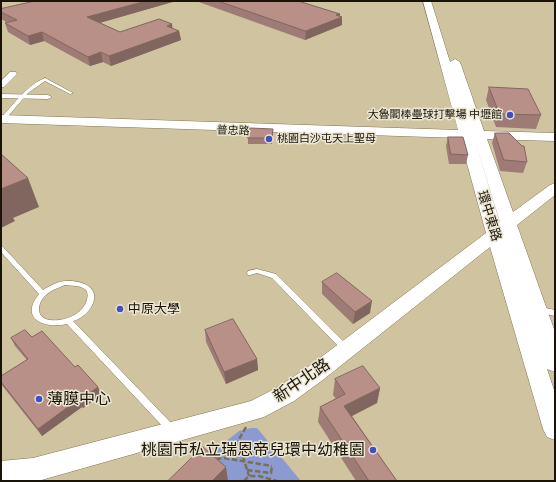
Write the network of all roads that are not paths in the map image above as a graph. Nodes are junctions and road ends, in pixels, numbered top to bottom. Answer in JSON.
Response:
{"nodes":[{"id":1,"x":427,"y":1,"type":"edge"},
{"id":2,"x":435,"y":1,"type":"edge"},
{"id":3,"x":13,"y":74,"type":"dead end"},
{"id":4,"x":1,"y":85,"type":"edge"},
{"id":5,"x":71,"y":93,"type":"dead end"},
{"id":6,"x":1,"y":96,"type":"edge"},
{"id":7,"x":23,"y":97,"type":"junction"},
{"id":8,"x":48,"y":97,"type":"dead end"},
{"id":9,"x":1,"y":121,"type":"edge"},
{"id":10,"x":472,"y":134,"type":"junction"},
{"id":11,"x":555,"y":137,"type":"edge"},
{"id":12,"x":555,"y":188,"type":"edge"},
{"id":13,"x":502,"y":230,"type":"junction"},
{"id":14,"x":1,"y":248,"type":"edge"},
{"id":15,"x":250,"y":273,"type":"dead end"},
{"id":16,"x":43,"y":294,"type":"junction"},
{"id":17,"x":537,"y":310,"type":"junction"},
{"id":18,"x":555,"y":313,"type":"edge"},
{"id":19,"x":68,"y":321,"type":"junction"},
{"id":20,"x":346,"y":349,"type":"junction"},
{"id":21,"x":555,"y":363,"type":"edge"},
{"id":22,"x":555,"y":429,"type":"edge"},
{"id":23,"x":174,"y":432,"type":"junction"},
{"id":24,"x":1,"y":474,"type":"edge"}],
"edges":[{"from":1,"to":10,"type":"street","name":"環中東路"},
{"from":2,"to":10,"type":"street","name":"環中東路"},
{"from":3,"to":4,"type":"street"},
{"from":5,"to":7,"type":"lane"},
{"from":6,"to":7,"type":"street"},
{"from":7,"to":8,"type":"street"},
{"from":7,"to":9,"type":"lane"},
{"from":9,"to":10,"type":"street","name":"普忠路"},
{"from":10,"to":11,"type":"street","name":"普忠路"},
{"from":10,"to":13,"type":"street","name":"環中東路"},
{"from":12,"to":13,"type":"street","name":"新中北路"},
{"from":13,"to":17,"type":"street","name":"環中東路"},
{"from":13,"to":20,"type":"street","name":"新中北路"},
{"from":13,"to":22,"type":"street","name":"環中東路"},
{"from":14,"to":16,"type":"lane"},
{"from":15,"to":20,"type":"lane"},
{"from":16,"to":19,"type":"lane"},
{"from":16,"to":19,"type":"lane"},
{"from":17,"to":18,"type":"lane"},
{"from":17,"to":21,"type":"street","name":"環中東路"},
{"from":19,"to":23,"type":"lane"},
{"from":20,"to":23,"type":"street","name":"新中北路"},
{"from":23,"to":24,"type":"street","name":"新中北路"}]}
